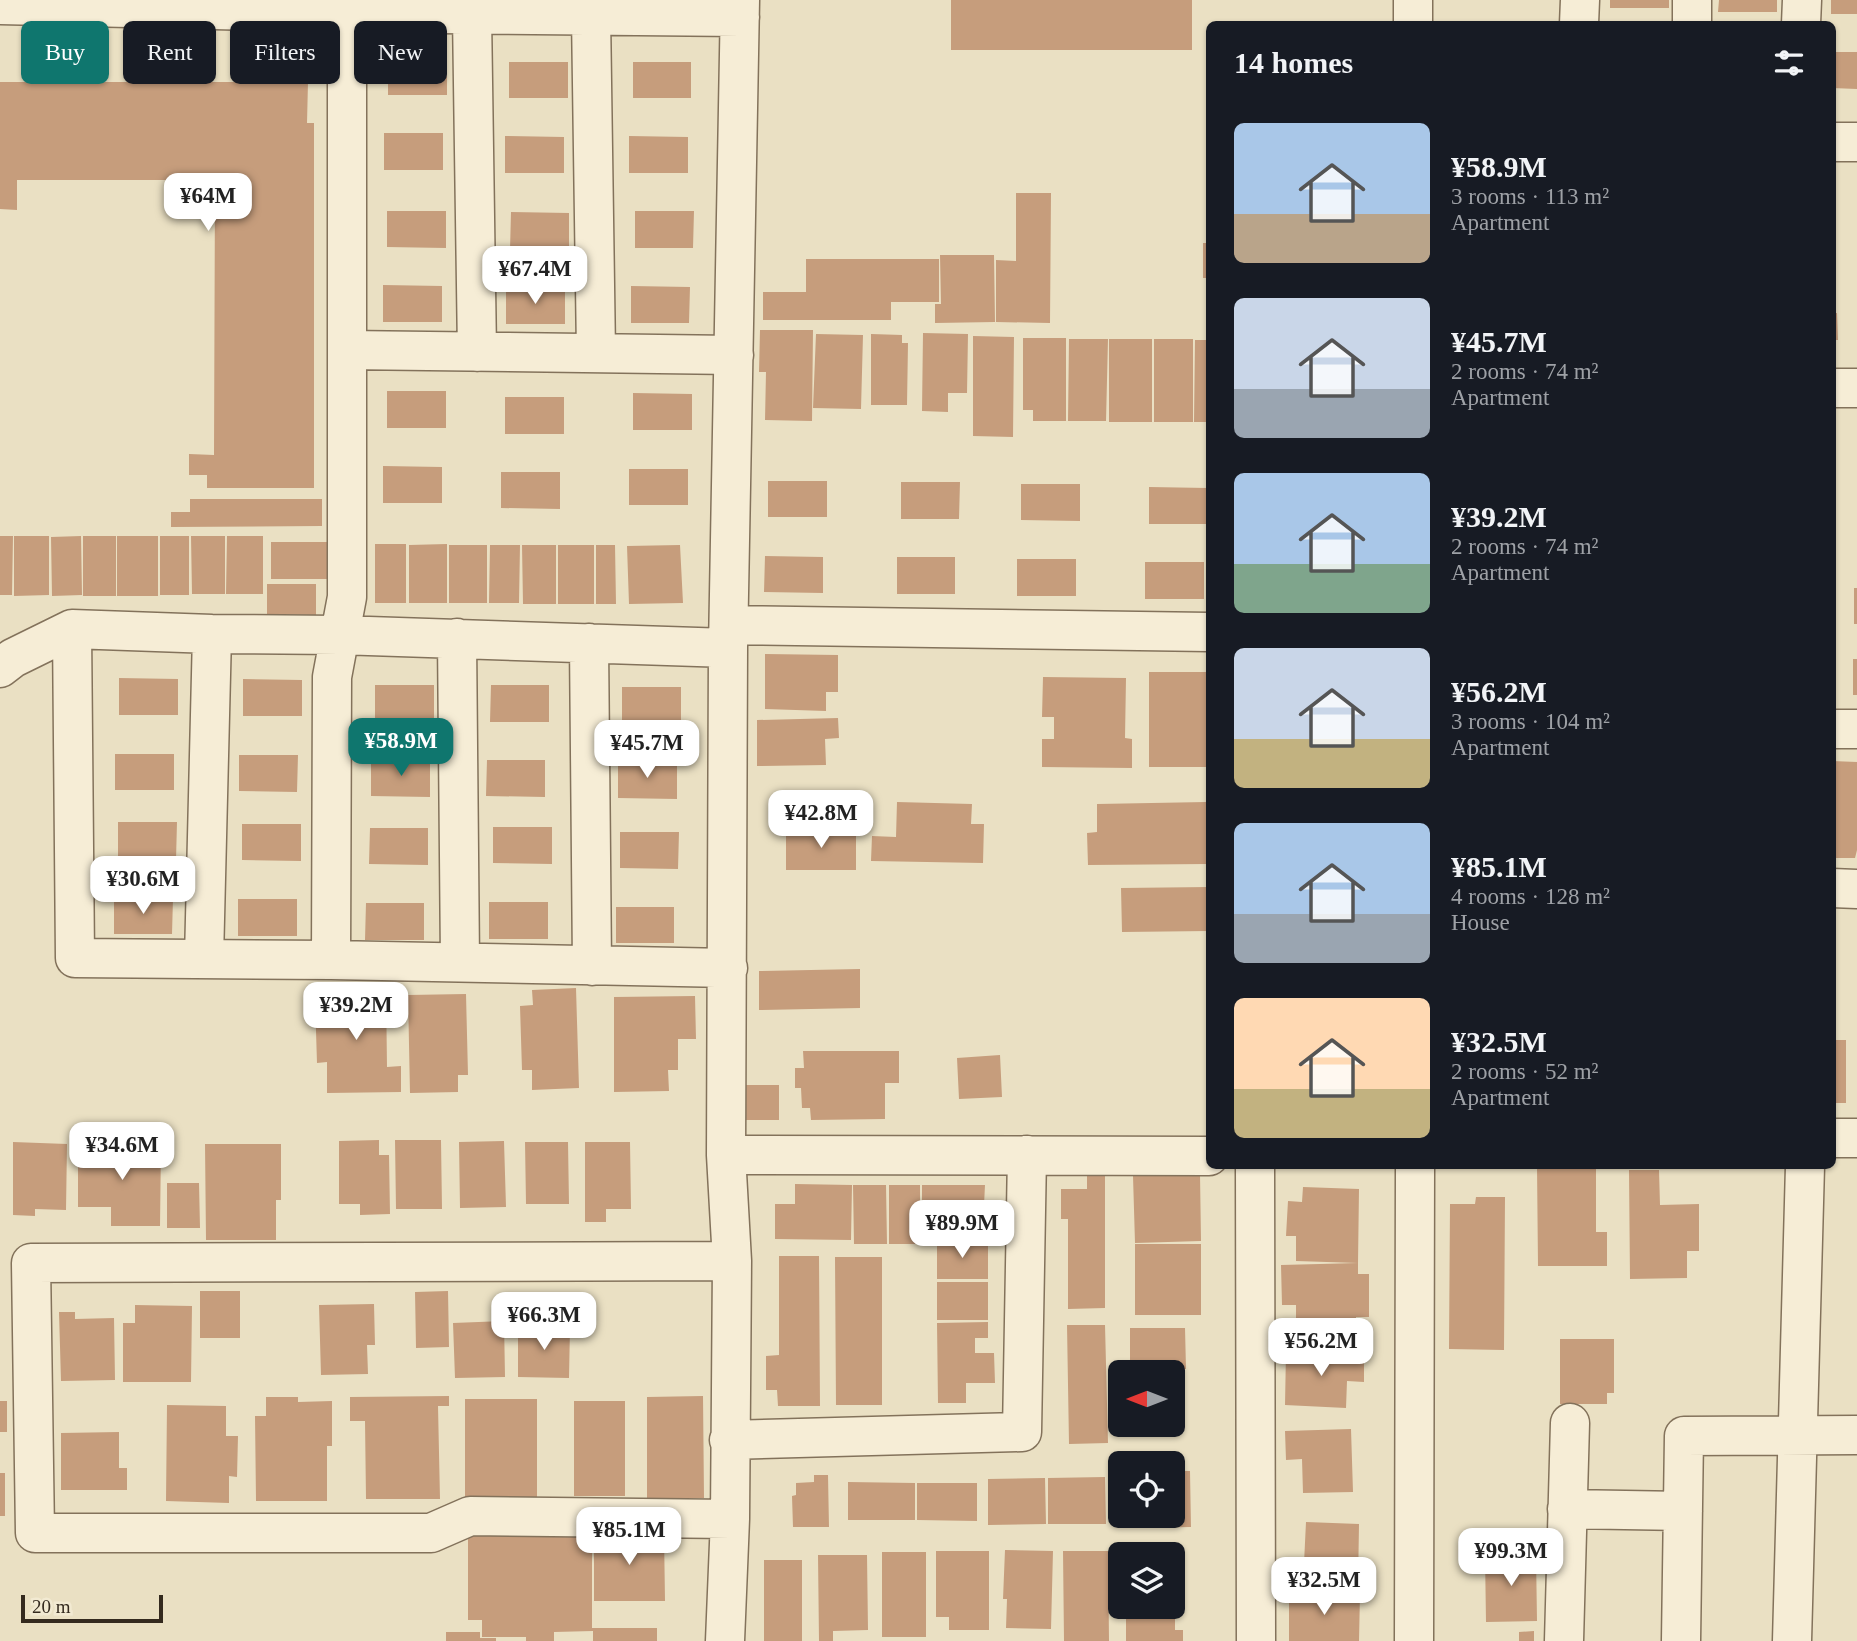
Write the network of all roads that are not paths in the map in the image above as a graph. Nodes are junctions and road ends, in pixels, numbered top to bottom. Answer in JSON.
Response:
{"nodes":[{"id":1,"x":1413,"y":0,"type":"edge"},
{"id":2,"x":1580,"y":0,"type":"edge"},
{"id":3,"x":1692,"y":0,"type":"edge"},
{"id":4,"x":1802,"y":0,"type":"edge"},
{"id":5,"x":0,"y":5,"type":"edge"},
{"id":6,"x":740,"y":9,"type":"edge"},
{"id":7,"x":346,"y":13,"type":"junction"},
{"id":8,"x":472,"y":15,"type":"junction"},
{"id":9,"x":591,"y":15,"type":"junction"},
{"id":10,"x":1413,"y":21,"type":"edge"},
{"id":11,"x":1579,"y":21,"type":"edge"},
{"id":12,"x":1692,"y":21,"type":"edge"},
{"id":13,"x":1801,"y":21,"type":"edge"},
{"id":14,"x":1836,"y":142,"type":"edge"},
{"id":15,"x":1857,"y":142,"type":"edge"},
{"id":16,"x":346,"y":350,"type":"junction"},
{"id":17,"x":477,"y":352,"type":"junction"},
{"id":18,"x":596,"y":353,"type":"junction"},
{"id":19,"x":734,"y":355,"type":"junction"},
{"id":20,"x":1836,"y":388,"type":"edge"},
{"id":21,"x":1857,"y":388,"type":"edge"},
{"id":22,"x":72,"y":629,"type":"junction"},
{"id":23,"x":1206,"y":632,"type":"edge"},
{"id":24,"x":212,"y":634,"type":"junction"},
{"id":25,"x":340,"y":635,"type":"junction"},
{"id":26,"x":728,"y":636,"type":"junction"},
{"id":27,"x":457,"y":638,"type":"junction"},
{"id":28,"x":589,"y":643,"type":"junction"},
{"id":29,"x":0,"y":668,"type":"edge"},
{"id":30,"x":1836,"y":729,"type":"edge"},
{"id":31,"x":1857,"y":729,"type":"edge"},
{"id":32,"x":1836,"y":888,"type":"edge"},
{"id":33,"x":1857,"y":889,"type":"edge"},
{"id":34,"x":204,"y":959,"type":"junction"},
{"id":35,"x":331,"y":960,"type":"junction"},
{"id":36,"x":460,"y":962,"type":"junction"},
{"id":37,"x":592,"y":965,"type":"junction"},
{"id":38,"x":728,"y":968,"type":"junction"},
{"id":39,"x":1836,"y":1138,"type":"edge"},
{"id":40,"x":1857,"y":1139,"type":"edge"},
{"id":41,"x":726,"y":1155,"type":"junction"},
{"id":42,"x":1027,"y":1156,"type":"junction"},
{"id":43,"x":1206,"y":1156,"type":"edge"},
{"id":44,"x":1255,"y":1169,"type":"edge"},
{"id":45,"x":1415,"y":1169,"type":"edge"},
{"id":46,"x":1805,"y":1169,"type":"edge"},
{"id":47,"x":732,"y":1261,"type":"junction"},
{"id":48,"x":1570,"y":1423,"type":"dead end"},
{"id":49,"x":1798,"y":1434,"type":"junction"},
{"id":50,"x":1857,"y":1435,"type":"edge"},
{"id":51,"x":729,"y":1440,"type":"junction"},
{"id":52,"x":1567,"y":1509,"type":"junction"},
{"id":53,"x":1683,"y":1510,"type":"junction"},
{"id":54,"x":730,"y":1519,"type":"junction"},
{"id":55,"x":725,"y":1641,"type":"edge"},
{"id":56,"x":1256,"y":1641,"type":"edge"},
{"id":57,"x":1413,"y":1641,"type":"edge"},
{"id":58,"x":1564,"y":1641,"type":"edge"},
{"id":59,"x":1681,"y":1641,"type":"edge"},
{"id":60,"x":1792,"y":1641,"type":"edge"}],
"edges":[{"from":1,"to":10,"type":"street"},
{"from":2,"to":11,"type":"street"},
{"from":3,"to":12,"type":"street"},
{"from":4,"to":13,"type":"street"},
{"from":5,"to":7,"type":"street"},
{"from":6,"to":9,"type":"street"},
{"from":6,"to":19,"type":"street"},
{"from":7,"to":8,"type":"street"},
{"from":7,"to":16,"type":"street"},
{"from":8,"to":9,"type":"street"},
{"from":8,"to":17,"type":"street"},
{"from":9,"to":18,"type":"street"},
{"from":14,"to":15,"type":"street"},
{"from":16,"to":17,"type":"street"},
{"from":16,"to":25,"type":"street"},
{"from":17,"to":18,"type":"street"},
{"from":18,"to":19,"type":"street"},
{"from":19,"to":26,"type":"street"},
{"from":20,"to":21,"type":"street"},
{"from":22,"to":24,"type":"street"},
{"from":22,"to":29,"type":"street"},
{"from":22,"to":34,"type":"street"},
{"from":23,"to":26,"type":"street"},
{"from":24,"to":25,"type":"street"},
{"from":24,"to":34,"type":"street"},
{"from":25,"to":27,"type":"street"},
{"from":25,"to":35,"type":"street"},
{"from":26,"to":28,"type":"street"},
{"from":26,"to":38,"type":"street"},
{"from":27,"to":28,"type":"street"},
{"from":27,"to":36,"type":"street"},
{"from":28,"to":37,"type":"street"},
{"from":30,"to":31,"type":"street"},
{"from":32,"to":33,"type":"street"},
{"from":34,"to":35,"type":"street"},
{"from":35,"to":36,"type":"street"},
{"from":36,"to":37,"type":"street"},
{"from":37,"to":38,"type":"street"},
{"from":38,"to":41,"type":"street"},
{"from":39,"to":40,"type":"street"},
{"from":41,"to":42,"type":"street"},
{"from":41,"to":47,"type":"street"},
{"from":42,"to":43,"type":"street"},
{"from":42,"to":51,"type":"street"},
{"from":44,"to":56,"type":"street"},
{"from":45,"to":57,"type":"street"},
{"from":46,"to":49,"type":"street"},
{"from":47,"to":51,"type":"street"},
{"from":47,"to":54,"type":"street"},
{"from":48,"to":52,"type":"street"},
{"from":49,"to":50,"type":"street"},
{"from":49,"to":53,"type":"street"},
{"from":49,"to":60,"type":"street"},
{"from":51,"to":54,"type":"street"},
{"from":52,"to":53,"type":"street"},
{"from":52,"to":58,"type":"street"},
{"from":53,"to":59,"type":"street"},
{"from":54,"to":55,"type":"street"}]}
